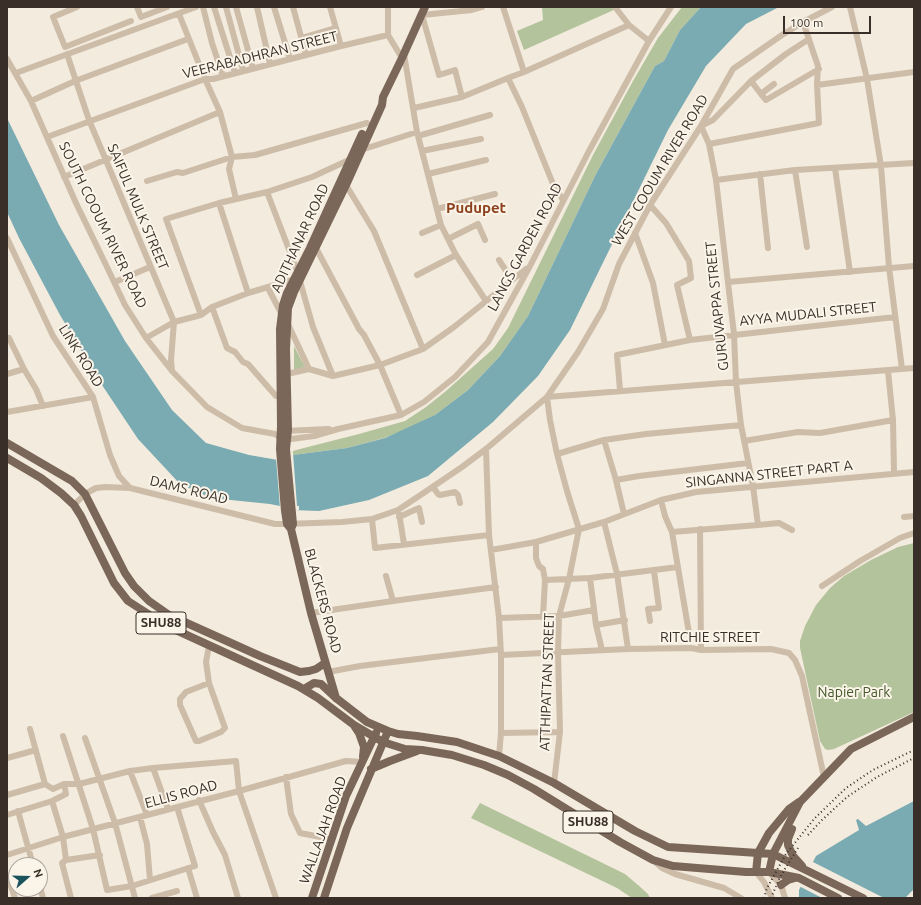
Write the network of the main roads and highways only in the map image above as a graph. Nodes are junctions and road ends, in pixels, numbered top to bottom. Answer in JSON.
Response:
{"nodes":[{"id":1,"x":422,"y":10,"type":"edge"},
{"id":2,"x":383,"y":97,"type":"junction"},
{"id":3,"x":297,"y":278,"type":"junction"},
{"id":4,"x":282,"y":434,"type":"junction"},
{"id":5,"x":7,"y":443,"type":"edge"},
{"id":6,"x":7,"y":458,"type":"edge"},
{"id":7,"x":288,"y":511,"type":"joint"},
{"id":8,"x":127,"y":575,"type":"junction"},
{"id":9,"x":138,"y":590,"type":"junction"},
{"id":10,"x":120,"y":591,"type":"junction"},
{"id":11,"x":325,"y":663,"type":"junction"},
{"id":12,"x":300,"y":672,"type":"junction"},
{"id":13,"x":301,"y":688,"type":"junction"},
{"id":14,"x":336,"y":698,"type":"junction"},
{"id":15,"x":914,"y":717,"type":"edge"},
{"id":16,"x":354,"y":725,"type":"junction"},
{"id":17,"x":378,"y":727,"type":"junction"},
{"id":18,"x":388,"y":731,"type":"junction"},
{"id":19,"x":374,"y":737,"type":"junction"},
{"id":20,"x":383,"y":742,"type":"junction"},
{"id":21,"x":422,"y":750,"type":"junction"},
{"id":22,"x":363,"y":762,"type":"junction"},
{"id":23,"x":371,"y":769,"type":"junction"},
{"id":24,"x":800,"y":802,"type":"junction"},
{"id":25,"x":758,"y":853,"type":"junction"},
{"id":26,"x":773,"y":854,"type":"junction"},
{"id":27,"x":804,"y":868,"type":"junction"},
{"id":28,"x":756,"y":872,"type":"junction"},
{"id":29,"x":769,"y":872,"type":"junction"},
{"id":30,"x":797,"y":878,"type":"junction"},
{"id":31,"x":781,"y":886,"type":"road end"},
{"id":32,"x":312,"y":898,"type":"edge"},
{"id":33,"x":324,"y":898,"type":"edge"},
{"id":34,"x":838,"y":898,"type":"edge"},
{"id":35,"x":863,"y":898,"type":"edge"}],
"edges":[{"from":1,"to":2,"type":"main road","name":"ADITHANAR ROAD"},
{"from":2,"to":3,"type":"main road","name":"ADITHANAR ROAD"},
{"from":2,"to":3,"type":"main road","name":"ADITHANAR ROAD"},
{"from":3,"to":4,"type":"main road","name":"ADITHANAR ROAD"},
{"from":3,"to":4,"type":"main road","name":"ADITHANAR ROAD"},
{"from":4,"to":7,"type":"main road","name":"ADITHANAR ROAD"},
{"from":5,"to":8,"type":"main road","number":"SHU88"},
{"from":6,"to":10,"type":"main road","number":"SHU88"},
{"from":7,"to":11,"type":"main road","name":"BLACKERS ROAD"},
{"from":8,"to":9,"type":"main road","number":"SHU88"},
{"from":8,"to":10,"type":"main road"},
{"from":9,"to":10,"type":"main road"},
{"from":9,"to":12,"type":"main road","number":"SHU88"},
{"from":10,"to":13,"type":"main road","number":"SHU88"},
{"from":11,"to":12,"type":"main road"},
{"from":11,"to":14,"type":"main road","name":"BLACKERS ROAD"},
{"from":12,"to":13,"type":"main road"},
{"from":13,"to":14,"type":"main road"},
{"from":13,"to":16,"type":"main road","number":"SHU88"},
{"from":14,"to":17,"type":"main road","number":"SHU88"},
{"from":15,"to":24,"type":"main road"},
{"from":16,"to":19,"type":"main road","number":"SHU88"},
{"from":16,"to":22,"type":"main road"},
{"from":17,"to":18,"type":"main road","number":"SHU88"},
{"from":17,"to":19,"type":"main road","name":"WALLAJAH ROAD"},
{"from":18,"to":20,"type":"main road","name":"WALLAJAH ROAD"},
{"from":18,"to":25,"type":"main road","number":"SHU88"},
{"from":19,"to":20,"type":"main road","number":"SHU88"},
{"from":19,"to":22,"type":"main road","name":"WALLAJAH ROAD"},
{"from":20,"to":21,"type":"main road","number":"SHU88"},
{"from":20,"to":23,"type":"main road","name":"WALLAJAH ROAD"},
{"from":21,"to":23,"type":"main road"},
{"from":21,"to":28,"type":"main road","number":"SHU88"},
{"from":22,"to":32,"type":"main road","name":"WALLAJAH ROAD"},
{"from":23,"to":33,"type":"main road","name":"WALLAJAH ROAD"},
{"from":24,"to":25,"type":"main road"},
{"from":24,"to":26,"type":"main road"},
{"from":24,"to":27,"type":"main road"},
{"from":25,"to":26,"type":"main road","number":"SHU88"},
{"from":25,"to":28,"type":"main road"},
{"from":26,"to":27,"type":"main road","number":"SHU88"},
{"from":26,"to":29,"type":"main road"},
{"from":27,"to":35,"type":"main road","number":"SHU88"},
{"from":28,"to":29,"type":"main road","number":"SHU88"},
{"from":29,"to":30,"type":"main road","number":"SHU88"},
{"from":30,"to":31,"type":"main road"},
{"from":30,"to":34,"type":"main road","number":"SHU88"}]}
